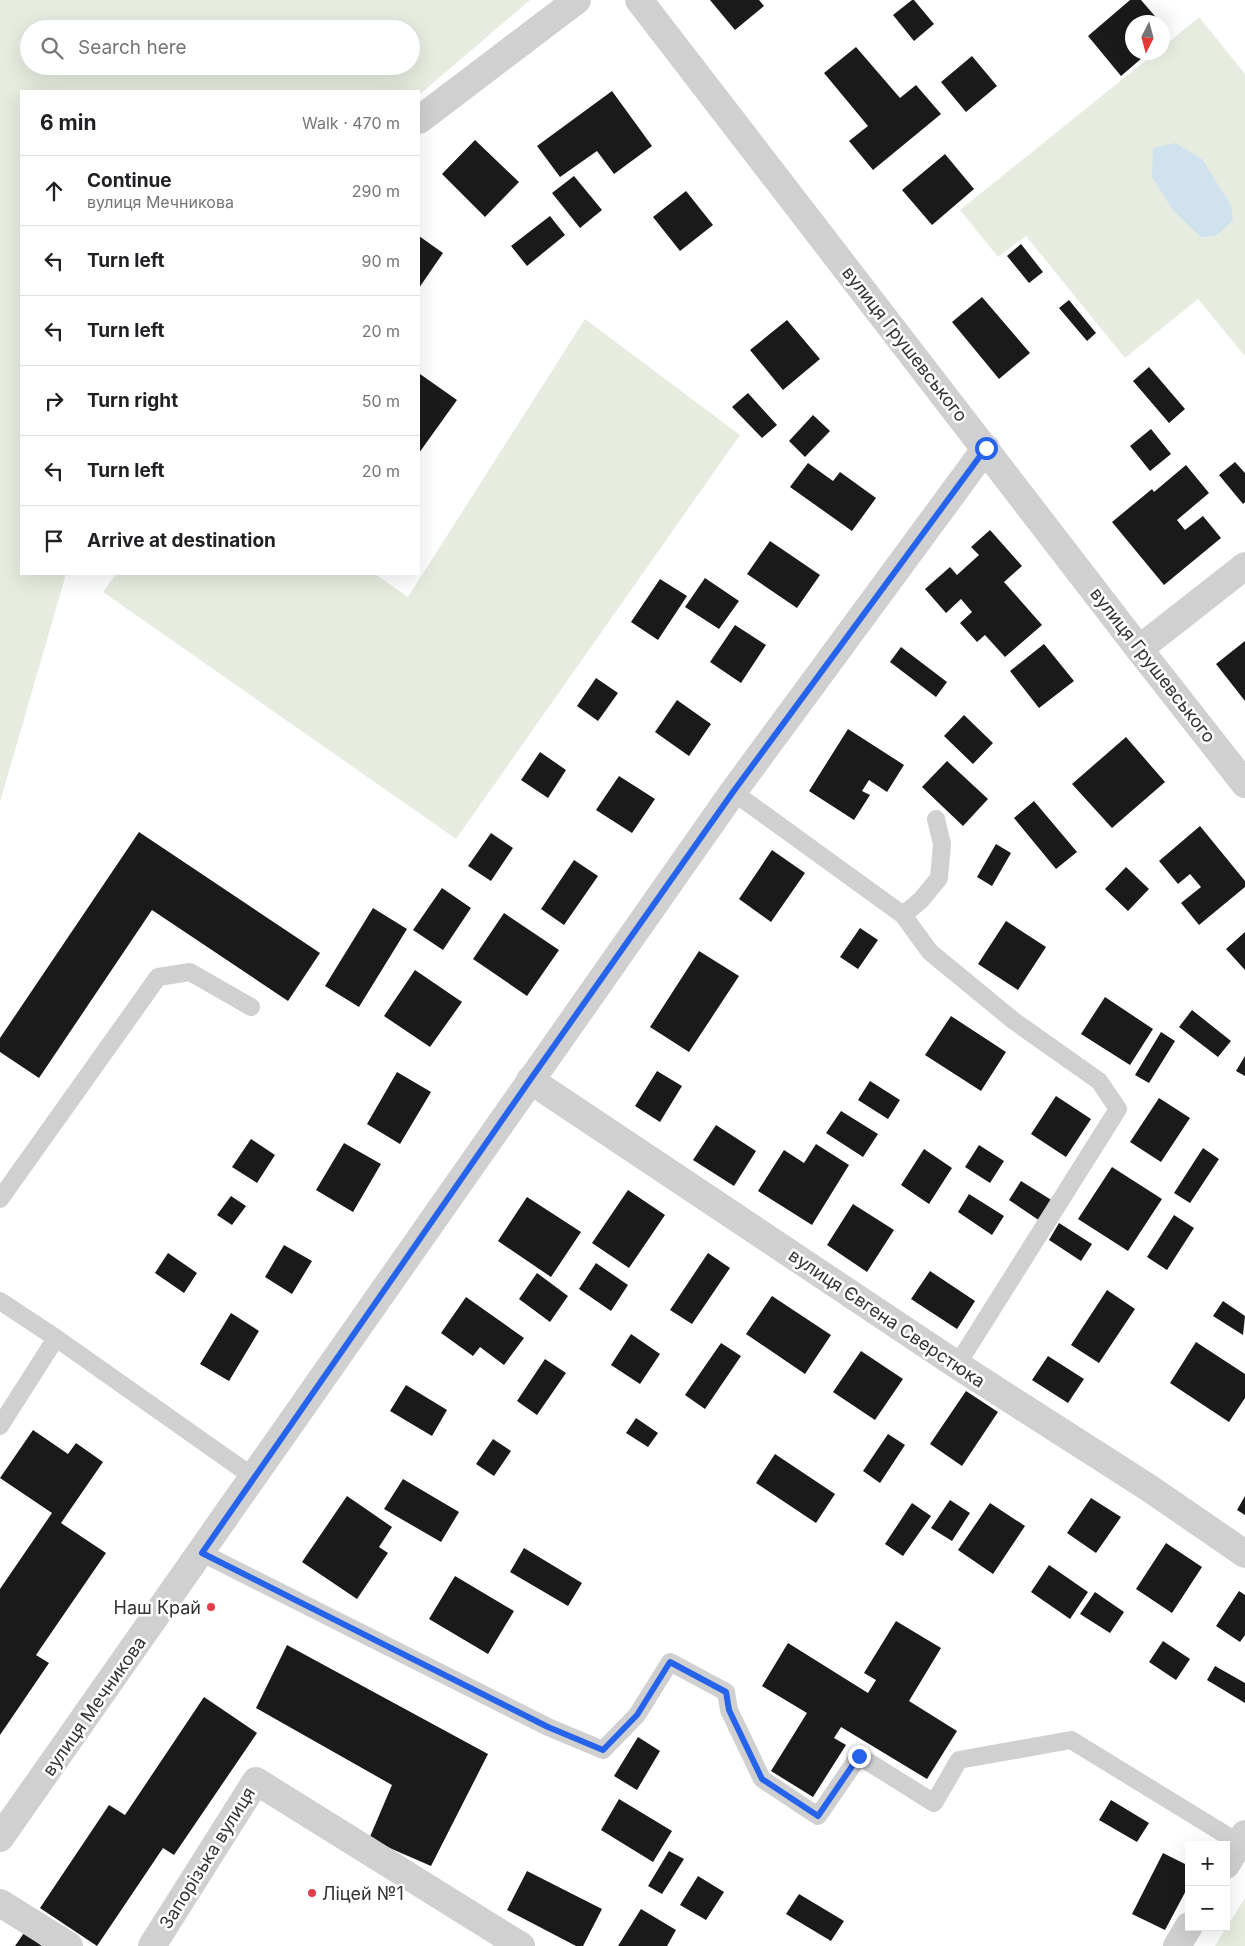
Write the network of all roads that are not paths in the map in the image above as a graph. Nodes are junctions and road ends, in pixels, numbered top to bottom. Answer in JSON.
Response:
{"nodes":[{"id":1,"x":576,"y":0,"type":"edge"},
{"id":2,"x":639,"y":0,"type":"edge"},
{"id":3,"x":420,"y":119,"type":"edge"},
{"id":4,"x":986,"y":448,"type":"junction"},
{"id":5,"x":1245,"y":566,"type":"edge"},
{"id":6,"x":1139,"y":649,"type":"junction"},
{"id":7,"x":1245,"y":784,"type":"edge"},
{"id":8,"x":733,"y":792,"type":"junction"},
{"id":9,"x":936,"y":819,"type":"dead end"},
{"id":10,"x":903,"y":915,"type":"junction"},
{"id":11,"x":251,"y":1007,"type":"dead end"},
{"id":12,"x":530,"y":1080,"type":"junction"},
{"id":13,"x":0,"y":1199,"type":"edge"},
{"id":14,"x":0,"y":1301,"type":"edge"},
{"id":15,"x":56,"y":1338,"type":"junction"},
{"id":16,"x":957,"y":1365,"type":"junction"},
{"id":17,"x":0,"y":1426,"type":"edge"},
{"id":18,"x":253,"y":1477,"type":"junction"},
{"id":19,"x":202,"y":1553,"type":"junction"},
{"id":20,"x":1245,"y":1554,"type":"edge"},
{"id":21,"x":0,"y":1838,"type":"edge"},
{"id":22,"x":1237,"y":1848,"type":"edge"},
{"id":23,"x":0,"y":1903,"type":"edge"},
{"id":24,"x":1186,"y":1931,"type":"edge"},
{"id":25,"x":69,"y":1946,"type":"edge"},
{"id":26,"x":152,"y":1946,"type":"edge"},
{"id":27,"x":521,"y":1946,"type":"edge"},
{"id":28,"x":1177,"y":1946,"type":"edge"}],
"edges":[{"from":1,"to":3,"type":"street"},
{"from":2,"to":4,"type":"street","name":"вулиця Грушевського"},
{"from":4,"to":6,"type":"street","name":"вулиця Грушевського"},
{"from":4,"to":8,"type":"street","name":"вулиця Мечникова"},
{"from":5,"to":6,"type":"street"},
{"from":6,"to":7,"type":"street","name":"вулиця Грушевського"},
{"from":8,"to":10,"type":"lane"},
{"from":8,"to":12,"type":"street","name":"вулиця Мечникова"},
{"from":9,"to":10,"type":"lane"},
{"from":10,"to":16,"type":"lane"},
{"from":11,"to":13,"type":"lane"},
{"from":12,"to":16,"type":"street","name":"вулиця Євгена Сверстюка"},
{"from":12,"to":18,"type":"street","name":"вулиця Мечникова"},
{"from":14,"to":15,"type":"lane"},
{"from":15,"to":17,"type":"lane"},
{"from":15,"to":18,"type":"lane"},
{"from":16,"to":20,"type":"street","name":"вулиця Євгена Сверстюка"},
{"from":18,"to":19,"type":"street","name":"вулиця Мечникова"},
{"from":19,"to":21,"type":"street","name":"вулиця Мечникова"},
{"from":19,"to":22,"type":"lane"},
{"from":23,"to":25,"type":"street"},
{"from":24,"to":28,"type":"street"},
{"from":26,"to":27,"type":"street","name":"Запорізька вулиця"}]}
